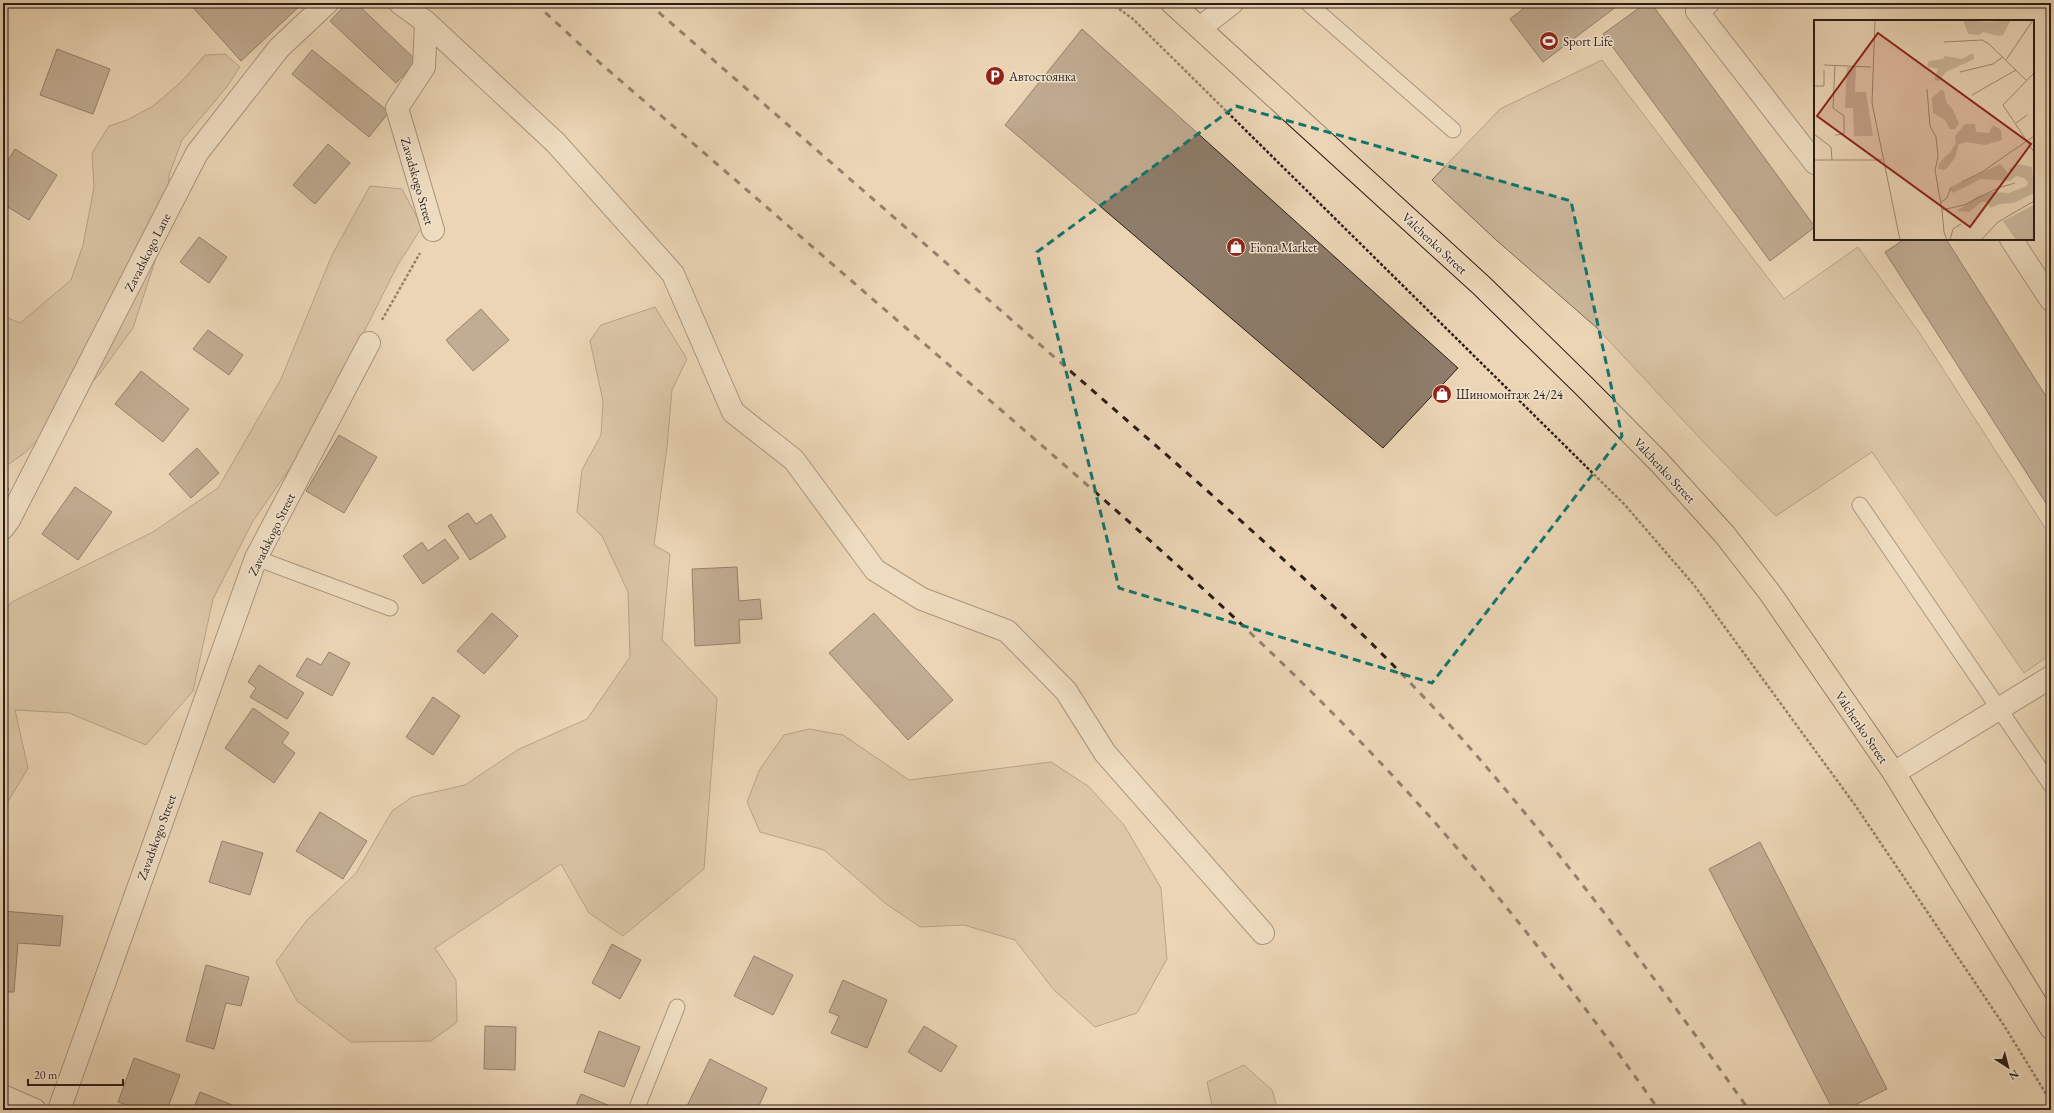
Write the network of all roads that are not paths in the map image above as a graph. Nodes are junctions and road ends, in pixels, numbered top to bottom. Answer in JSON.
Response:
{"nodes":[{"id":1,"x":327,"y":3,"type":"edge"},
{"id":2,"x":400,"y":3,"type":"edge"},
{"id":3,"x":1172,"y":3,"type":"edge"},
{"id":4,"x":1232,"y":3,"type":"edge"},
{"id":5,"x":1308,"y":3,"type":"edge"},
{"id":6,"x":1708,"y":3,"type":"edge"},
{"id":7,"x":426,"y":22,"type":"junction"},
{"id":8,"x":1200,"y":28,"type":"junction"},
{"id":9,"x":1453,"y":130,"type":"dead end"},
{"id":10,"x":1814,"y":162,"type":"edge"},
{"id":11,"x":433,"y":230,"type":"road end"},
{"id":12,"x":2011,"y":240,"type":"edge"},
{"id":13,"x":2051,"y":300,"type":"edge"},
{"id":14,"x":369,"y":343,"type":"road end"},
{"id":15,"x":1860,"y":505,"type":"dead end"},
{"id":16,"x":3,"y":528,"type":"edge"},
{"id":17,"x":256,"y":558,"type":"junction"},
{"id":18,"x":390,"y":608,"type":"dead end"},
{"id":19,"x":2051,"y":677,"type":"edge"},
{"id":20,"x":2000,"y":708,"type":"junction"},
{"id":21,"x":1894,"y":773,"type":"junction"},
{"id":22,"x":2051,"y":785,"type":"edge"},
{"id":23,"x":1263,"y":933,"type":"dead end"},
{"id":24,"x":677,"y":1007,"type":"dead end"},
{"id":25,"x":2051,"y":1028,"type":"edge"},
{"id":26,"x":3,"y":1096,"type":"edge"},
{"id":27,"x":36,"y":1110,"type":"edge"},
{"id":28,"x":58,"y":1110,"type":"edge"},
{"id":29,"x":636,"y":1110,"type":"edge"}],
"edges":[{"from":1,"to":16,"type":"street","name":"Zavadskogo Lane"},
{"from":2,"to":7,"type":"street"},
{"from":3,"to":8,"type":"main road","name":"Valchenko Street"},
{"from":4,"to":8,"type":"street"},
{"from":5,"to":9,"type":"lane"},
{"from":6,"to":10,"type":"street"},
{"from":7,"to":11,"type":"street","name":"Zavadskogo Street"},
{"from":7,"to":23,"type":"street"},
{"from":8,"to":21,"type":"main road","name":"Valchenko Street"},
{"from":12,"to":13,"type":"street"},
{"from":14,"to":17,"type":"street","name":"Zavadskogo Street"},
{"from":15,"to":20,"type":"lane"},
{"from":17,"to":18,"type":"lane"},
{"from":17,"to":28,"type":"street","name":"Zavadskogo Street"},
{"from":19,"to":20,"type":"street"},
{"from":20,"to":21,"type":"street"},
{"from":20,"to":22,"type":"lane"},
{"from":21,"to":25,"type":"main road","name":"Valchenko Street"},
{"from":24,"to":29,"type":"lane"},
{"from":26,"to":27,"type":"street"}]}
